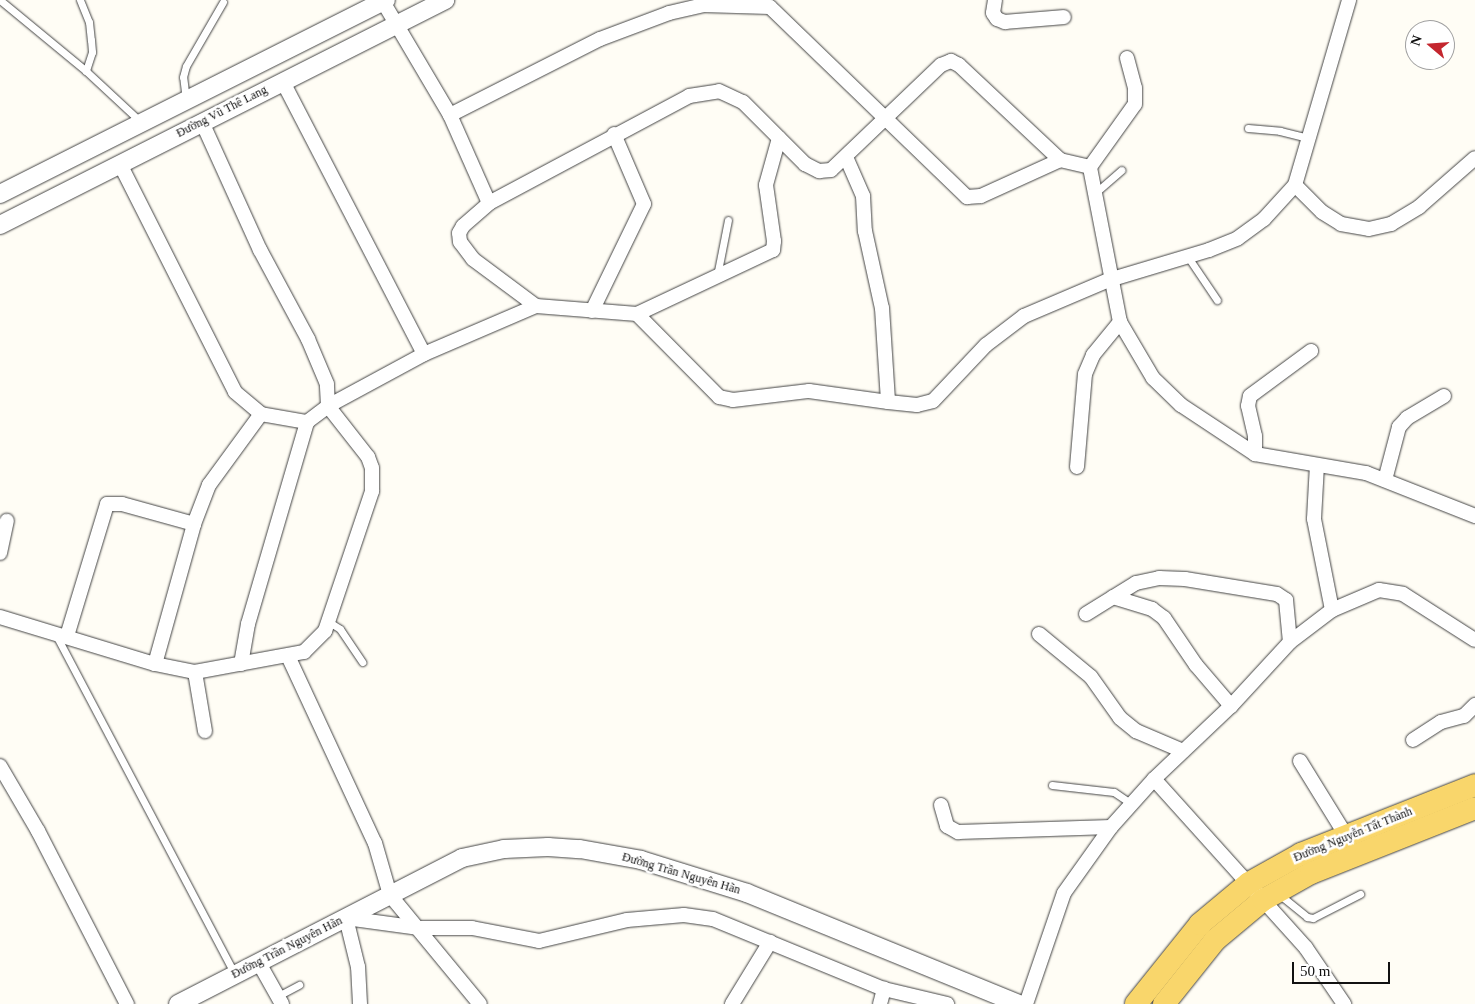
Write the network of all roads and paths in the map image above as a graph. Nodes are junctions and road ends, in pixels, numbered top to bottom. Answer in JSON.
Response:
{"nodes":[{"id":1,"x":0,"y":0,"type":"edge"},
{"id":2,"x":80,"y":0,"type":"edge"},
{"id":3,"x":445,"y":0,"type":"edge"},
{"id":4,"x":995,"y":0,"type":"edge"},
{"id":5,"x":1349,"y":0,"type":"edge"},
{"id":6,"x":384,"y":1,"type":"edge"},
{"id":7,"x":223,"y":2,"type":"dead end"},
{"id":8,"x":770,"y":3,"type":"edge"},
{"id":9,"x":1064,"y":17,"type":"dead end"},
{"id":10,"x":396,"y":25,"type":"junction"},
{"id":11,"x":1127,"y":58,"type":"dead end"},
{"id":12,"x":86,"y":71,"type":"junction"},
{"id":13,"x":283,"y":82,"type":"junction"},
{"id":14,"x":186,"y":100,"type":"junction"},
{"id":15,"x":450,"y":115,"type":"junction"},
{"id":16,"x":884,"y":117,"type":"junction"},
{"id":17,"x":202,"y":122,"type":"junction"},
{"id":18,"x":142,"y":123,"type":"junction"},
{"id":19,"x":1248,"y":128,"type":"dead end"},
{"id":20,"x":614,"y":134,"type":"junction"},
{"id":21,"x":779,"y":138,"type":"junction"},
{"id":22,"x":1308,"y":138,"type":"junction"},
{"id":23,"x":846,"y":157,"type":"junction"},
{"id":24,"x":1475,"y":158,"type":"edge"},
{"id":25,"x":1060,"y":160,"type":"junction"},
{"id":26,"x":120,"y":164,"type":"junction"},
{"id":27,"x":1090,"y":168,"type":"junction"},
{"id":28,"x":1121,"y":170,"type":"dead end"},
{"id":29,"x":1295,"y":185,"type":"junction"},
{"id":30,"x":1095,"y":193,"type":"junction"},
{"id":31,"x":0,"y":194,"type":"edge"},
{"id":32,"x":489,"y":203,"type":"junction"},
{"id":33,"x":728,"y":220,"type":"dead end"},
{"id":34,"x":0,"y":225,"type":"edge"},
{"id":35,"x":1188,"y":257,"type":"junction"},
{"id":36,"x":717,"y":276,"type":"junction"},
{"id":37,"x":1109,"y":280,"type":"junction"},
{"id":38,"x":1217,"y":300,"type":"dead end"},
{"id":39,"x":536,"y":306,"type":"junction"},
{"id":40,"x":592,"y":311,"type":"junction"},
{"id":41,"x":637,"y":314,"type":"junction"},
{"id":42,"x":1120,"y":322,"type":"junction"},
{"id":43,"x":1311,"y":351,"type":"dead end"},
{"id":44,"x":424,"y":354,"type":"junction"},
{"id":45,"x":1444,"y":396,"type":"dead end"},
{"id":46,"x":888,"y":402,"type":"junction"},
{"id":47,"x":328,"y":406,"type":"junction"},
{"id":48,"x":261,"y":414,"type":"junction"},
{"id":49,"x":307,"y":422,"type":"junction"},
{"id":50,"x":1255,"y":454,"type":"junction"},
{"id":51,"x":1317,"y":465,"type":"junction"},
{"id":52,"x":1077,"y":468,"type":"dead end"},
{"id":53,"x":1385,"y":480,"type":"junction"},
{"id":54,"x":1475,"y":516,"type":"edge"},
{"id":55,"x":7,"y":522,"type":"dead end"},
{"id":56,"x":194,"y":524,"type":"junction"},
{"id":57,"x":0,"y":552,"type":"edge"},
{"id":58,"x":1113,"y":597,"type":"junction"},
{"id":59,"x":1332,"y":610,"type":"junction"},
{"id":60,"x":1086,"y":614,"type":"dead end"},
{"id":61,"x":0,"y":617,"type":"edge"},
{"id":62,"x":329,"y":622,"type":"junction"},
{"id":63,"x":61,"y":634,"type":"junction"},
{"id":64,"x":1039,"y":634,"type":"dead end"},
{"id":65,"x":1473,"y":634,"type":"edge"},
{"id":66,"x":1290,"y":642,"type":"junction"},
{"id":67,"x":288,"y":656,"type":"junction"},
{"id":68,"x":362,"y":662,"type":"dead end"},
{"id":69,"x":156,"y":664,"type":"junction"},
{"id":70,"x":241,"y":664,"type":"junction"},
{"id":71,"x":195,"y":672,"type":"junction"},
{"id":72,"x":1475,"y":705,"type":"edge"},
{"id":73,"x":1231,"y":706,"type":"junction"},
{"id":74,"x":206,"y":731,"type":"dead end"},
{"id":75,"x":1413,"y":740,"type":"dead end"},
{"id":76,"x":1184,"y":751,"type":"junction"},
{"id":77,"x":1300,"y":761,"type":"dead end"},
{"id":78,"x":0,"y":766,"type":"edge"},
{"id":79,"x":1154,"y":778,"type":"junction"},
{"id":80,"x":1052,"y":785,"type":"dead end"},
{"id":81,"x":1475,"y":785,"type":"edge"},
{"id":82,"x":1132,"y":804,"type":"junction"},
{"id":83,"x":941,"y":805,"type":"dead end"},
{"id":84,"x":1475,"y":808,"type":"edge"},
{"id":85,"x":1111,"y":827,"type":"junction"},
{"id":86,"x":1347,"y":837,"type":"junction"},
{"id":87,"x":1263,"y":891,"type":"junction"},
{"id":88,"x":1360,"y":894,"type":"dead end"},
{"id":89,"x":390,"y":895,"type":"junction"},
{"id":90,"x":346,"y":918,"type":"junction"},
{"id":91,"x":419,"y":928,"type":"junction"},
{"id":92,"x":770,"y":942,"type":"junction"},
{"id":93,"x":259,"y":963,"type":"junction"},
{"id":94,"x":235,"y":975,"type":"junction"},
{"id":95,"x":300,"y":985,"type":"dead end"},
{"id":96,"x":884,"y":988,"type":"junction"},
{"id":97,"x":280,"y":1000,"type":"edge"},
{"id":98,"x":127,"y":1004,"type":"edge"},
{"id":99,"x":178,"y":1004,"type":"edge"},
{"id":100,"x":360,"y":1004,"type":"edge"},
{"id":101,"x":480,"y":1004,"type":"edge"},
{"id":102,"x":732,"y":1004,"type":"edge"},
{"id":103,"x":880,"y":1004,"type":"edge"},
{"id":104,"x":947,"y":1004,"type":"edge"},
{"id":105,"x":1019,"y":1004,"type":"edge"},
{"id":106,"x":1026,"y":1004,"type":"edge"},
{"id":107,"x":1136,"y":1004,"type":"edge"},
{"id":108,"x":1164,"y":1004,"type":"edge"},
{"id":109,"x":1344,"y":1004,"type":"edge"}],
"edges":[{"from":1,"to":12,"type":"lane"},
{"from":2,"to":12,"type":"lane"},
{"from":3,"to":10,"type":"street","name":"Đường Vũ Thê Lang"},
{"from":4,"to":9,"type":"street"},
{"from":5,"to":22,"type":"street"},
{"from":6,"to":10,"type":"street"},
{"from":6,"to":14,"type":"street"},
{"from":7,"to":14,"type":"lane"},
{"from":8,"to":15,"type":"street"},
{"from":8,"to":16,"type":"street"},
{"from":10,"to":13,"type":"street","name":"Đường Vũ Thê Lang"},
{"from":10,"to":15,"type":"street"},
{"from":11,"to":27,"type":"street"},
{"from":12,"to":18,"type":"lane"},
{"from":13,"to":17,"type":"street","name":"Đường Vũ Thê Lang"},
{"from":13,"to":44,"type":"street"},
{"from":14,"to":18,"type":"street"},
{"from":15,"to":32,"type":"street"},
{"from":16,"to":23,"type":"street"},
{"from":16,"to":25,"type":"street"},
{"from":16,"to":25,"type":"street"},
{"from":17,"to":26,"type":"street","name":"Đường Vũ Thê Lang"},
{"from":17,"to":47,"type":"street"},
{"from":18,"to":31,"type":"street"},
{"from":19,"to":22,"type":"lane"},
{"from":20,"to":21,"type":"street"},
{"from":20,"to":32,"type":"street"},
{"from":20,"to":40,"type":"street"},
{"from":21,"to":23,"type":"street"},
{"from":21,"to":36,"type":"street"},
{"from":22,"to":29,"type":"street"},
{"from":23,"to":46,"type":"street"},
{"from":24,"to":29,"type":"street"},
{"from":25,"to":27,"type":"street"},
{"from":26,"to":34,"type":"street","name":"Đường Vũ Thê Lang"},
{"from":26,"to":48,"type":"street"},
{"from":27,"to":30,"type":"street"},
{"from":28,"to":30,"type":"lane"},
{"from":29,"to":35,"type":"street"},
{"from":30,"to":37,"type":"street"},
{"from":32,"to":39,"type":"street"},
{"from":33,"to":36,"type":"lane"},
{"from":35,"to":37,"type":"street"},
{"from":35,"to":38,"type":"lane"},
{"from":36,"to":41,"type":"street"},
{"from":37,"to":42,"type":"street"},
{"from":37,"to":46,"type":"street"},
{"from":39,"to":40,"type":"street"},
{"from":39,"to":44,"type":"street"},
{"from":40,"to":41,"type":"street"},
{"from":41,"to":46,"type":"street"},
{"from":42,"to":50,"type":"street"},
{"from":42,"to":52,"type":"street"},
{"from":43,"to":50,"type":"street"},
{"from":44,"to":47,"type":"street"},
{"from":45,"to":53,"type":"street"},
{"from":47,"to":49,"type":"street"},
{"from":47,"to":62,"type":"street"},
{"from":48,"to":49,"type":"street"},
{"from":48,"to":56,"type":"street"},
{"from":49,"to":70,"type":"street"},
{"from":50,"to":51,"type":"street"},
{"from":51,"to":53,"type":"street"},
{"from":51,"to":59,"type":"street"},
{"from":53,"to":54,"type":"street"},
{"from":55,"to":57,"type":"street"},
{"from":56,"to":63,"type":"street"},
{"from":56,"to":69,"type":"street"},
{"from":58,"to":60,"type":"street"},
{"from":58,"to":66,"type":"street"},
{"from":58,"to":73,"type":"street"},
{"from":59,"to":65,"type":"street"},
{"from":59,"to":66,"type":"street"},
{"from":61,"to":63,"type":"street"},
{"from":62,"to":67,"type":"street"},
{"from":62,"to":68,"type":"lane"},
{"from":63,"to":69,"type":"street"},
{"from":63,"to":94,"type":"lane"},
{"from":64,"to":76,"type":"street"},
{"from":66,"to":73,"type":"street"},
{"from":67,"to":70,"type":"street"},
{"from":67,"to":89,"type":"street"},
{"from":69,"to":71,"type":"street"},
{"from":70,"to":71,"type":"street"},
{"from":71,"to":74,"type":"street"},
{"from":72,"to":75,"type":"street"},
{"from":73,"to":76,"type":"street"},
{"from":76,"to":79,"type":"street"},
{"from":77,"to":86,"type":"street"},
{"from":78,"to":98,"type":"street"},
{"from":79,"to":82,"type":"street"},
{"from":79,"to":87,"type":"street"},
{"from":80,"to":82,"type":"lane"},
{"from":81,"to":86,"type":"main road","name":"Đường Nguyễn Tất Thành"},
{"from":82,"to":85,"type":"street"},
{"from":83,"to":85,"type":"street"},
{"from":84,"to":87,"type":"main road","name":"Đường Nguyễn Tất Thành"},
{"from":85,"to":106,"type":"street"},
{"from":86,"to":87,"type":"main road","name":"Đường Nguyễn Tất Thành"},
{"from":87,"to":88,"type":"lane"},
{"from":87,"to":107,"type":"main road","name":"Đường Nguyễn Tất Thành"},
{"from":87,"to":108,"type":"main road","name":"Đường Nguyễn Tất Thành"},
{"from":87,"to":109,"type":"street"},
{"from":89,"to":90,"type":"street","name":"Đường Trần Nguyên Hãn"},
{"from":89,"to":91,"type":"street"},
{"from":89,"to":105,"type":"street","name":"Đường Trần Nguyên Hãn"},
{"from":90,"to":91,"type":"street"},
{"from":90,"to":93,"type":"street","name":"Đường Trần Nguyên Hãn"},
{"from":90,"to":100,"type":"street"},
{"from":91,"to":92,"type":"street"},
{"from":91,"to":101,"type":"street"},
{"from":92,"to":96,"type":"street"},
{"from":92,"to":102,"type":"street"},
{"from":93,"to":94,"type":"street","name":"Đường Trần Nguyên Hãn"},
{"from":93,"to":97,"type":"street"},
{"from":94,"to":99,"type":"street","name":"Đường Trần Nguyên Hãn"},
{"from":95,"to":97,"type":"lane"},
{"from":96,"to":103,"type":"street"},
{"from":96,"to":104,"type":"street"}]}
